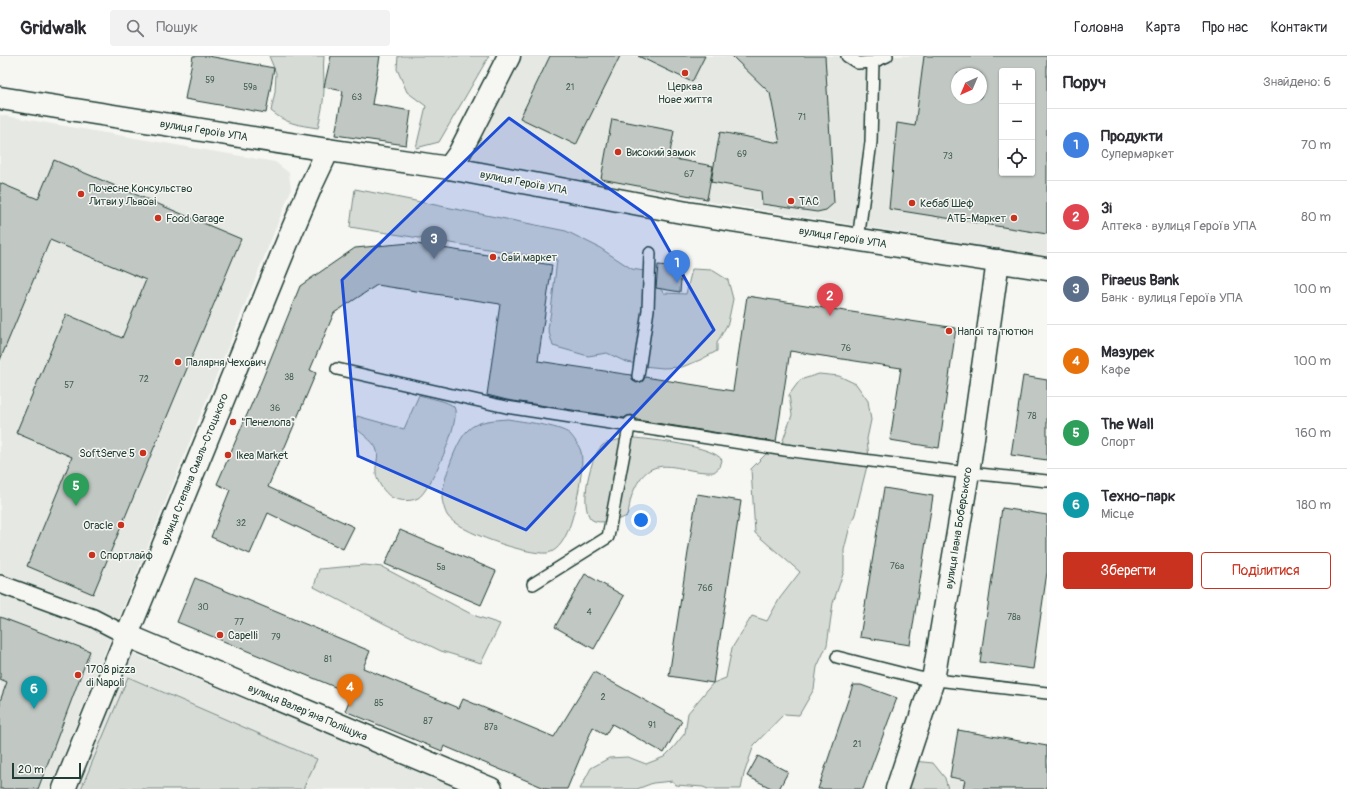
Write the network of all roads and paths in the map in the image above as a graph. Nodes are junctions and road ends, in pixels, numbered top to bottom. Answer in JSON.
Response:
{"nodes":[{"id":1,"x":509,"y":56,"type":"edge"},
{"id":2,"x":847,"y":56,"type":"edge"},
{"id":3,"x":887,"y":56,"type":"edge"},
{"id":4,"x":873,"y":62,"type":"junction"},
{"id":5,"x":0,"y":98,"type":"edge"},
{"id":6,"x":328,"y":150,"type":"junction"},
{"id":7,"x":449,"y":168,"type":"junction"},
{"id":8,"x":858,"y":240,"type":"junction"},
{"id":9,"x":650,"y":253,"type":"dead end"},
{"id":10,"x":998,"y":261,"type":"junction"},
{"id":11,"x":1047,"y":269,"type":"edge"},
{"id":12,"x":337,"y":369,"type":"dead end"},
{"id":13,"x":638,"y":376,"type":"dead end"},
{"id":14,"x":629,"y":424,"type":"junction"},
{"id":15,"x":968,"y":473,"type":"junction"},
{"id":16,"x":1047,"y":481,"type":"edge"},
{"id":17,"x":0,"y":584,"type":"edge"},
{"id":18,"x":533,"y":584,"type":"dead end"},
{"id":19,"x":126,"y":635,"type":"junction"},
{"id":20,"x":838,"y":657,"type":"dead end"},
{"id":21,"x":933,"y":680,"type":"junction"},
{"id":22,"x":1047,"y":693,"type":"edge"},
{"id":23,"x":450,"y":781,"type":"edge"},
{"id":24,"x":64,"y":789,"type":"edge"},
{"id":25,"x":491,"y":789,"type":"edge"},
{"id":26,"x":897,"y":789,"type":"edge"}],
"edges":[{"from":1,"to":7,"type":"street"},
{"from":2,"to":4,"type":"lane"},
{"from":3,"to":4,"type":"lane"},
{"from":4,"to":8,"type":"lane"},
{"from":5,"to":6,"type":"street","name":"вулиця Героїв УПА"},
{"from":6,"to":7,"type":"street","name":"вулиця Героїв УПА"},
{"from":6,"to":19,"type":"street","name":"вулиця Степана Смаль-Стоцького"},
{"from":7,"to":8,"type":"street","name":"вулиця Героїв УПА"},
{"from":8,"to":10,"type":"street","name":"вулиця Героїв УПА"},
{"from":9,"to":13,"type":"lane"},
{"from":10,"to":11,"type":"street","name":"вулиця Героїв УПА"},
{"from":10,"to":15,"type":"street","name":"вулиця Івана Боберського"},
{"from":12,"to":14,"type":"lane"},
{"from":14,"to":15,"type":"lane"},
{"from":14,"to":18,"type":"lane"},
{"from":15,"to":16,"type":"lane"},
{"from":15,"to":21,"type":"street","name":"вулиця Івана Боберського"},
{"from":17,"to":19,"type":"street"},
{"from":19,"to":23,"type":"street","name":"вулиця Валерʼяна Поліщука"},
{"from":19,"to":24,"type":"street","name":"вулиця Степана Смаль-Стоцького"},
{"from":20,"to":21,"type":"lane"},
{"from":21,"to":22,"type":"lane"},
{"from":21,"to":26,"type":"street","name":"вулиця Івана Боберського"},
{"from":23,"to":25,"type":"street","name":"вулиця Валерʼяна Поліщука"}]}
